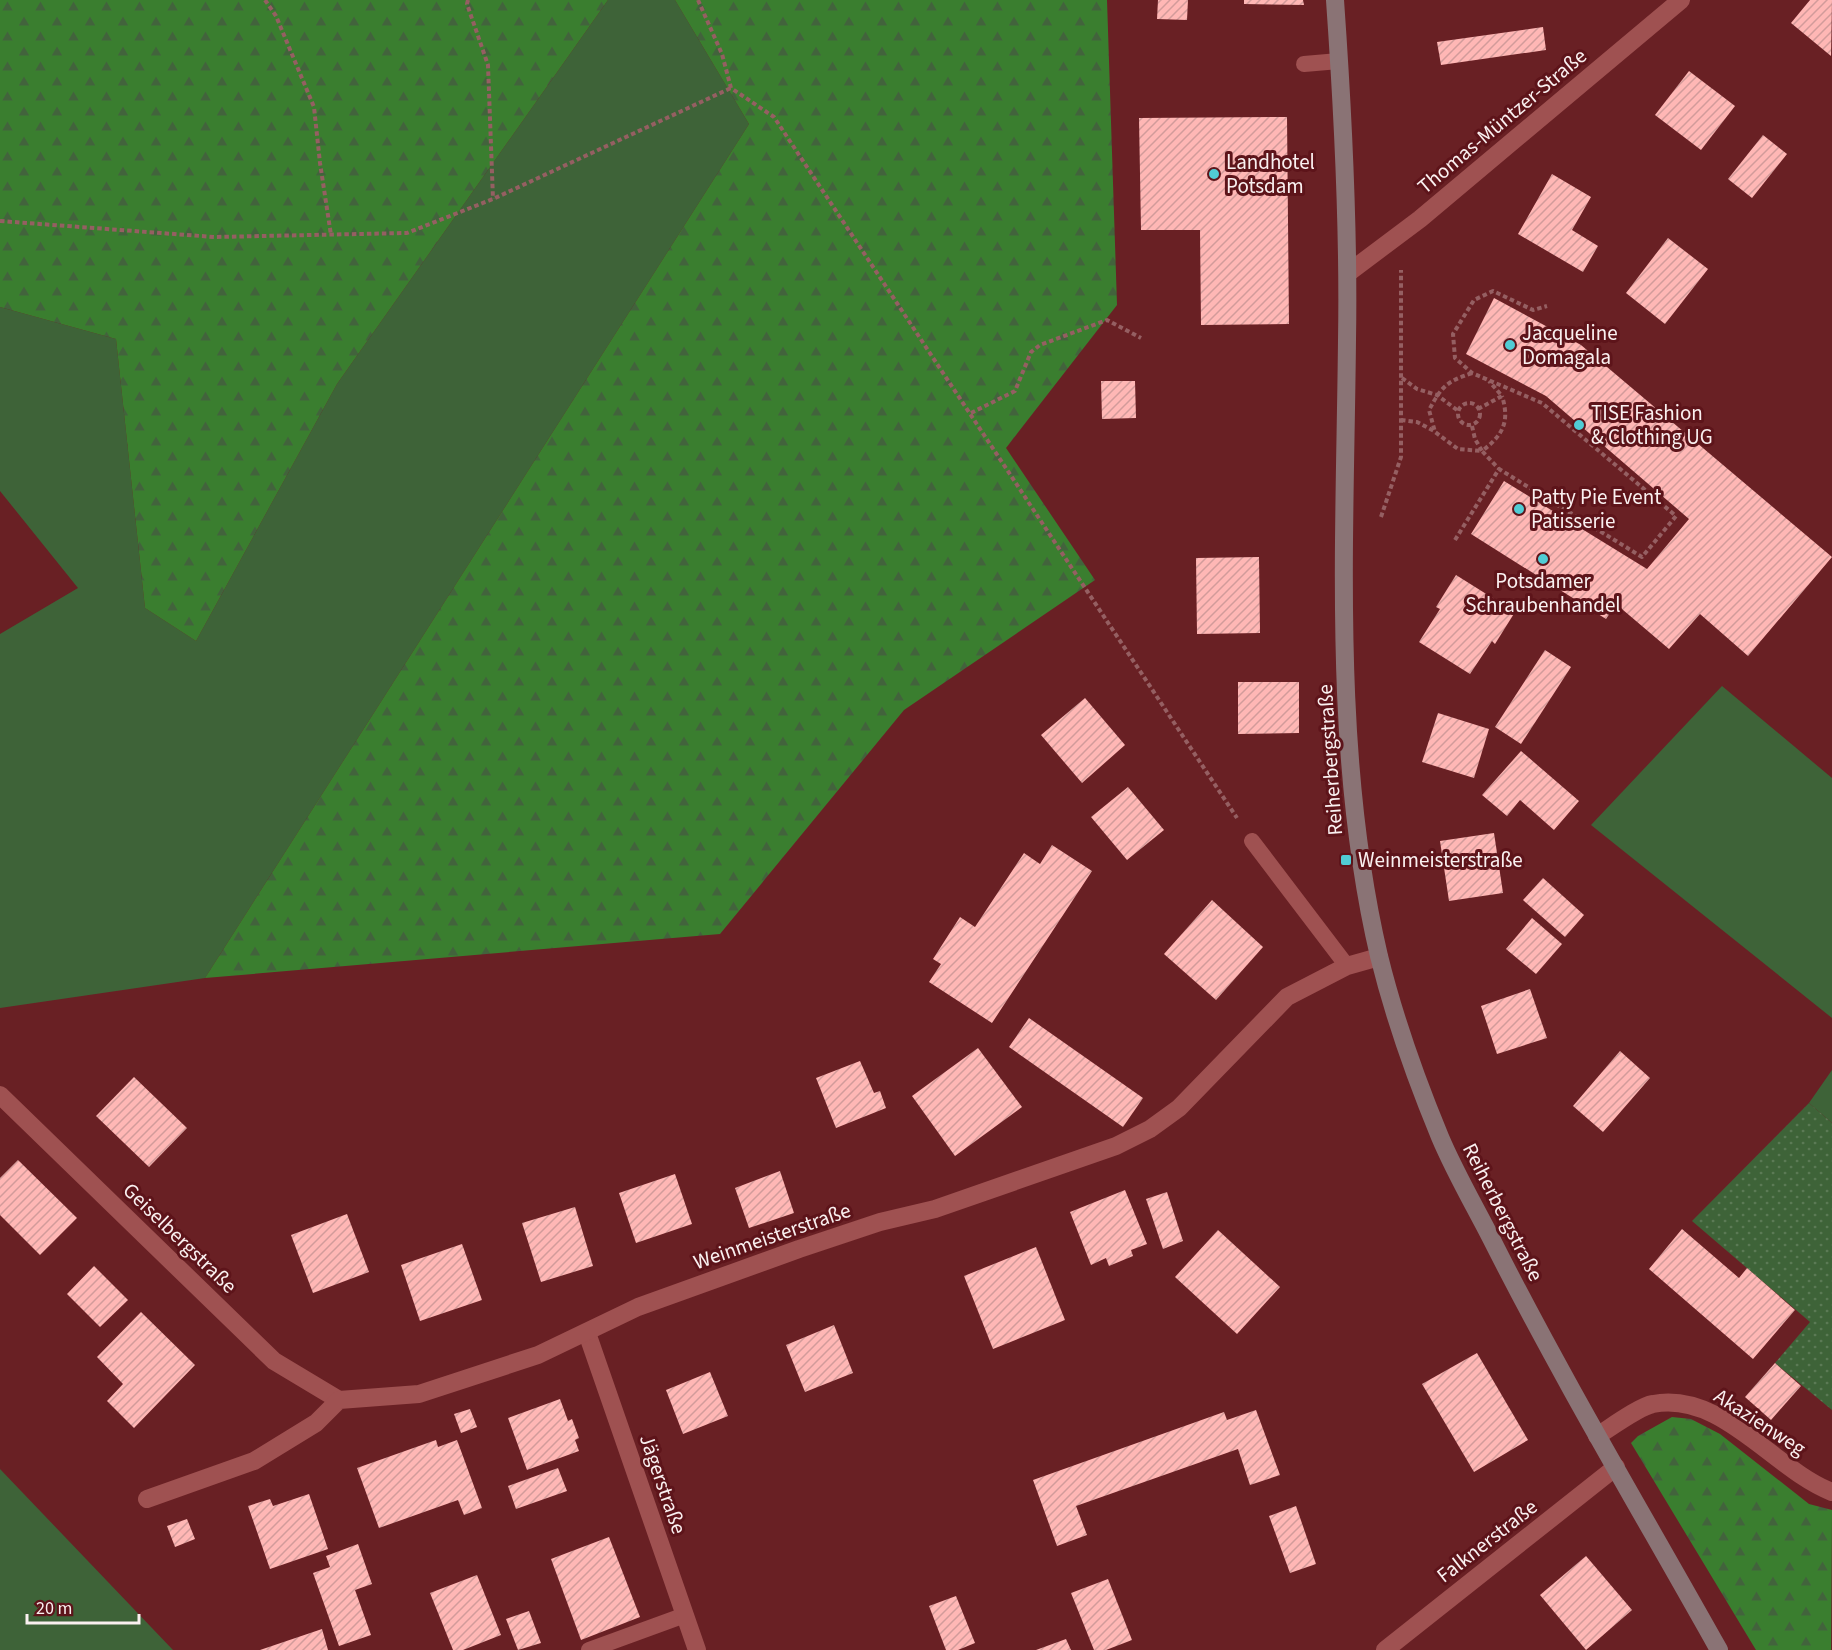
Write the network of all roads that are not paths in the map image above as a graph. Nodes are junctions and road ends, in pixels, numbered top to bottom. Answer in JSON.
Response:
{"nodes":[{"id":1,"x":1335,"y":0,"type":"edge"},
{"id":2,"x":1681,"y":0,"type":"edge"},
{"id":3,"x":1339,"y":61,"type":"junction"},
{"id":4,"x":1304,"y":64,"type":"dead end"},
{"id":5,"x":1348,"y":273,"type":"junction"},
{"id":6,"x":1252,"y":841,"type":"road end"},
{"id":7,"x":1379,"y":957,"type":"junction"},
{"id":8,"x":1347,"y":966,"type":"junction"},
{"id":9,"x":0,"y":1095,"type":"edge"},
{"id":10,"x":587,"y":1333,"type":"junction"},
{"id":11,"x":339,"y":1400,"type":"junction"},
{"id":12,"x":1597,"y":1436,"type":"junction"},
{"id":13,"x":1616,"y":1467,"type":"junction"},
{"id":14,"x":1832,"y":1492,"type":"edge"},
{"id":15,"x":147,"y":1499,"type":"dead end"},
{"id":16,"x":685,"y":1616,"type":"junction"},
{"id":17,"x":589,"y":1650,"type":"edge"},
{"id":18,"x":697,"y":1650,"type":"edge"},
{"id":19,"x":1385,"y":1650,"type":"edge"},
{"id":20,"x":1719,"y":1650,"type":"edge"}],
"edges":[{"from":1,"to":3,"type":"street","name":"Reiherbergstraße"},
{"from":2,"to":5,"type":"street","name":"Thomas-Müntzer-Straße"},
{"from":3,"to":4,"type":"lane"},
{"from":3,"to":5,"type":"street","name":"Reiherbergstraße"},
{"from":5,"to":7,"type":"street","name":"Reiherbergstraße"},
{"from":6,"to":8,"type":"lane"},
{"from":7,"to":8,"type":"street","name":"Weinmeisterstraße"},
{"from":7,"to":12,"type":"street","name":"Reiherbergstraße"},
{"from":8,"to":10,"type":"street","name":"Weinmeisterstraße"},
{"from":9,"to":11,"type":"street","name":"Geiselbergstraße"},
{"from":10,"to":11,"type":"street","name":"Weinmeisterstraße"},
{"from":10,"to":16,"type":"street","name":"Jägerstraße"},
{"from":11,"to":15,"type":"street"},
{"from":12,"to":13,"type":"street","name":"Reiherbergstraße"},
{"from":12,"to":14,"type":"street","name":"Akazienweg"},
{"from":13,"to":19,"type":"street","name":"Falknerstraße"},
{"from":13,"to":20,"type":"street","name":"Reiherbergstraße"},
{"from":16,"to":17,"type":"lane"},
{"from":16,"to":18,"type":"street","name":"Jägerstraße"}]}
